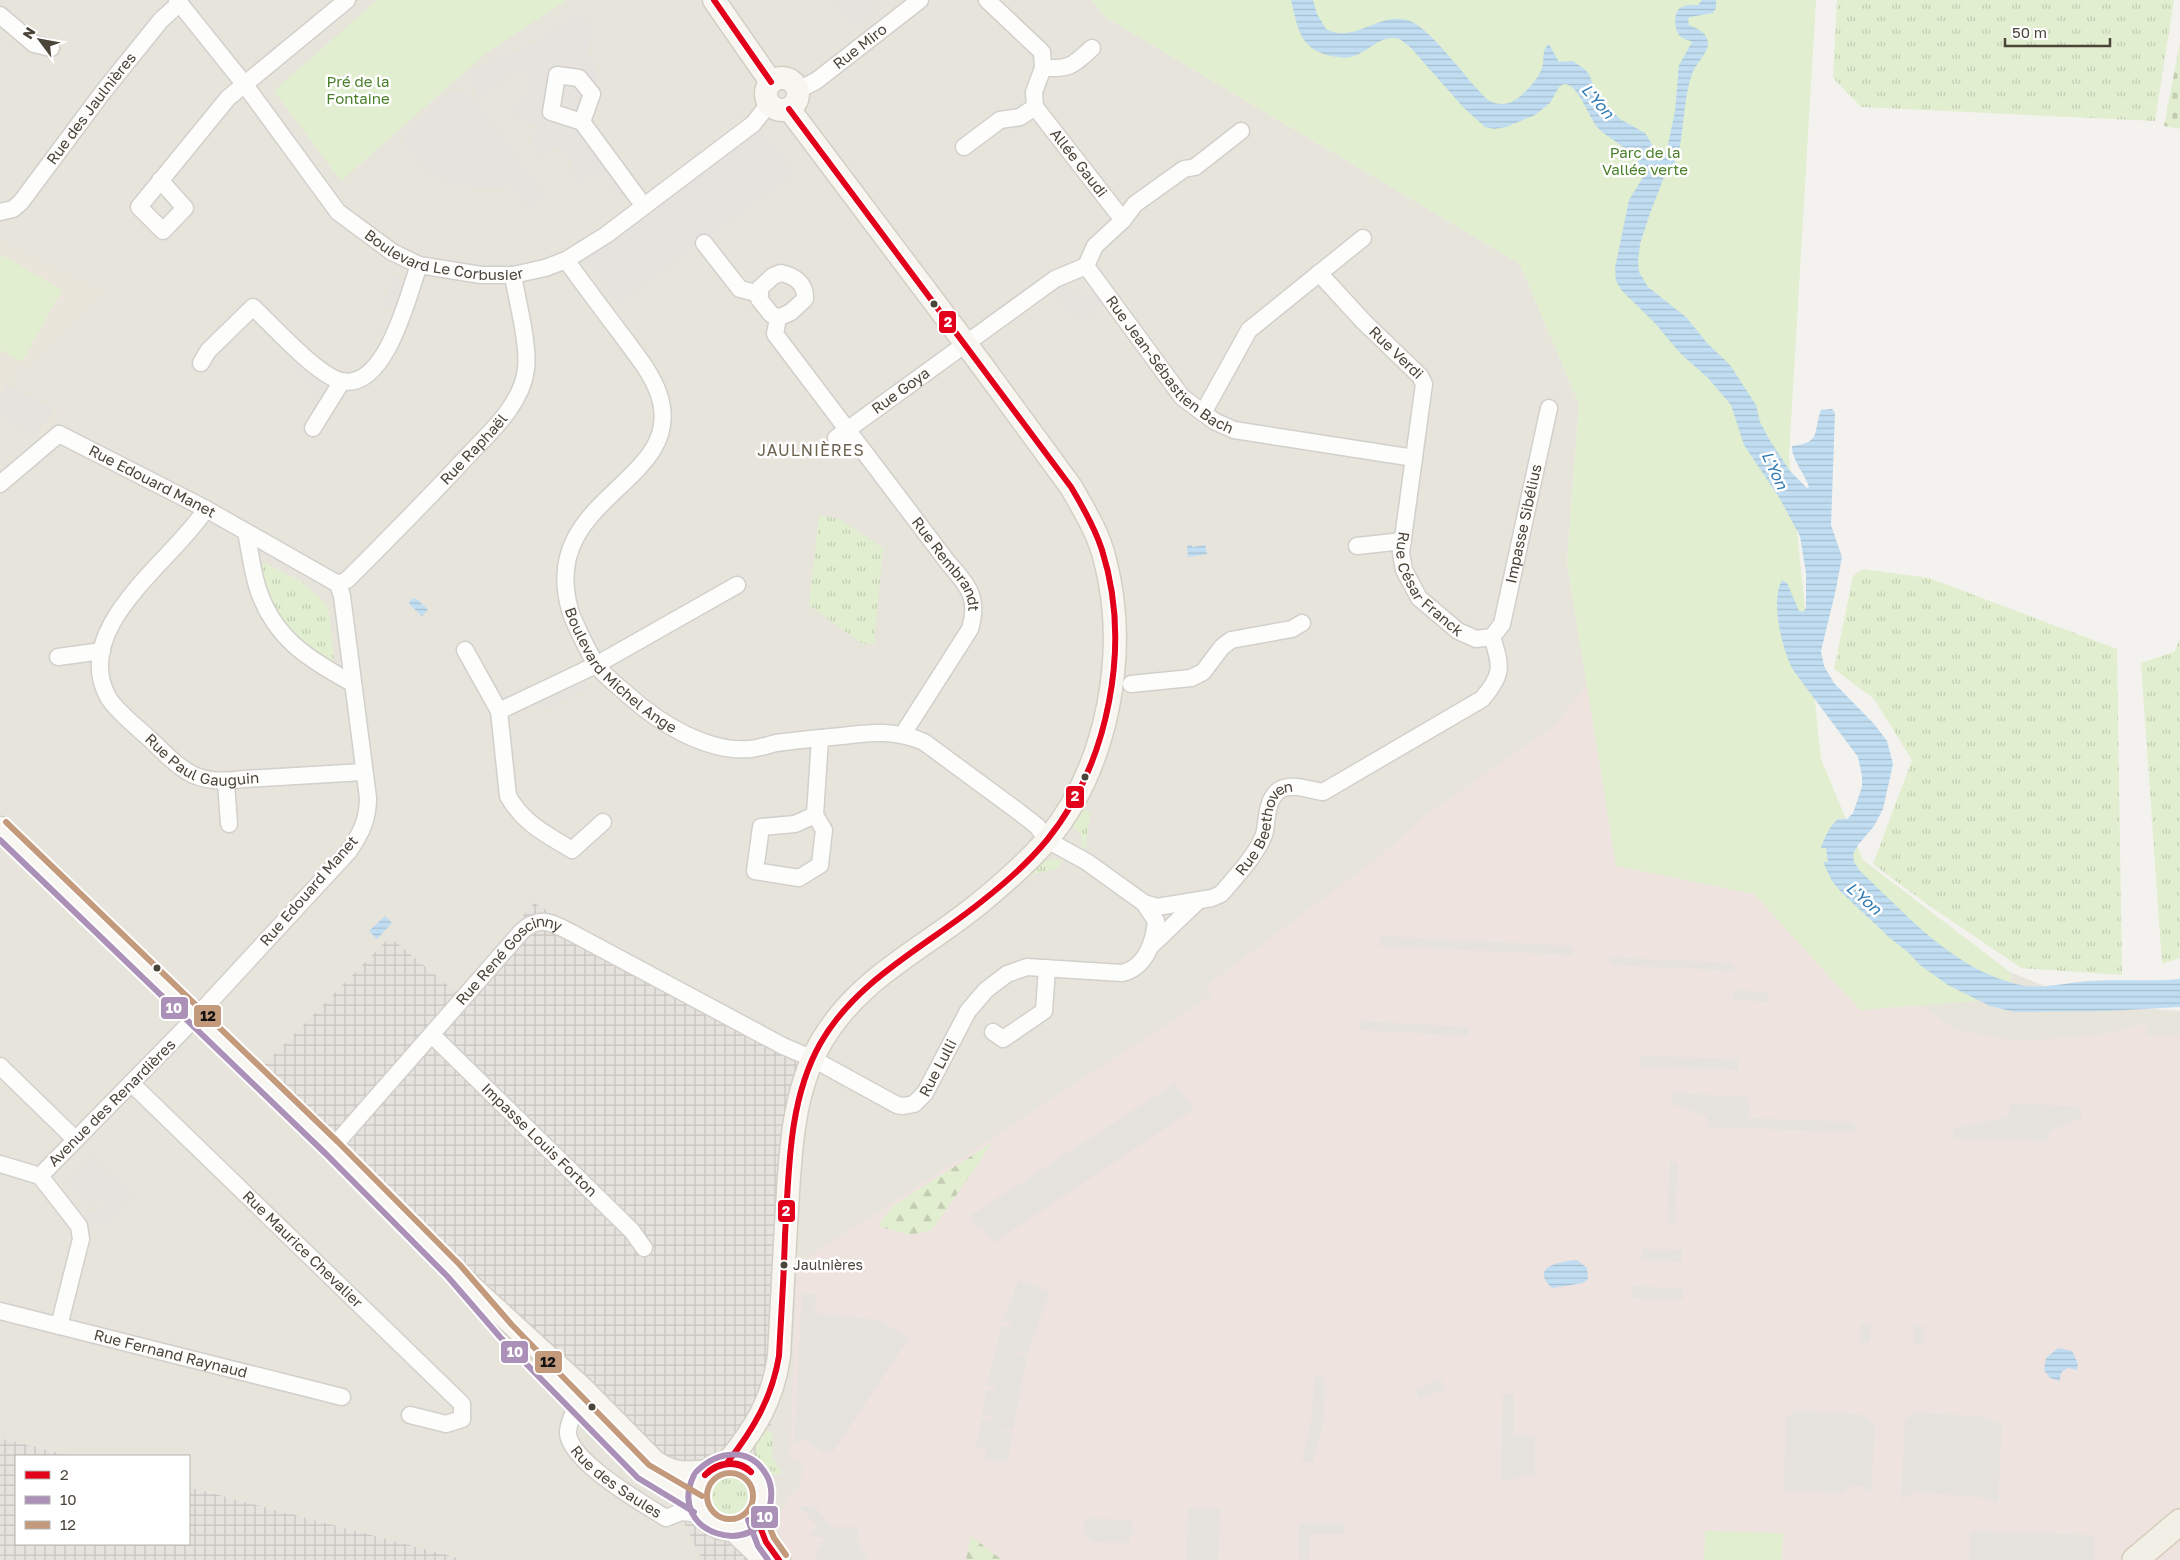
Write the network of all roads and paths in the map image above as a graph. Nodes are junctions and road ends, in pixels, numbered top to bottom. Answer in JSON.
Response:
{"nodes":[{"id":1,"x":347,"y":0,"type":"edge"},
{"id":2,"x":714,"y":0,"type":"edge"},
{"id":3,"x":920,"y":0,"type":"edge"},
{"id":4,"x":987,"y":0,"type":"edge"},
{"id":5,"x":179,"y":1,"type":"edge"},
{"id":6,"x":0,"y":15,"type":"edge"},
{"id":7,"x":51,"y":48,"type":"dead end"},
{"id":8,"x":1092,"y":48,"type":"dead end"},
{"id":9,"x":1043,"y":68,"type":"junction"},
{"id":10,"x":245,"y":85,"type":"junction"},
{"id":11,"x":786,"y":101,"type":"junction"},
{"id":12,"x":1035,"y":107,"type":"junction"},
{"id":13,"x":582,"y":122,"type":"dead end"},
{"id":14,"x":1241,"y":131,"type":"dead end"},
{"id":15,"x":964,"y":147,"type":"dead end"},
{"id":16,"x":160,"y":180,"type":"dead end"},
{"id":17,"x":643,"y":205,"type":"junction"},
{"id":18,"x":2,"y":213,"type":"edge"},
{"id":19,"x":1123,"y":220,"type":"junction"},
{"id":20,"x":1363,"y":238,"type":"dead end"},
{"id":21,"x":704,"y":243,"type":"dead end"},
{"id":22,"x":566,"y":260,"type":"junction"},
{"id":23,"x":419,"y":265,"type":"junction"},
{"id":24,"x":1086,"y":266,"type":"junction"},
{"id":25,"x":1320,"y":273,"type":"junction"},
{"id":26,"x":513,"y":275,"type":"junction"},
{"id":27,"x":760,"y":294,"type":"junction"},
{"id":28,"x":778,"y":318,"type":"junction"},
{"id":29,"x":966,"y":344,"type":"junction"},
{"id":30,"x":200,"y":363,"type":"dead end"},
{"id":31,"x":342,"y":381,"type":"junction"},
{"id":32,"x":1549,"y":408,"type":"dead end"},
{"id":33,"x":1203,"y":414,"type":"junction"},
{"id":34,"x":313,"y":428,"type":"dead end"},
{"id":35,"x":842,"y":433,"type":"junction"},
{"id":36,"x":1414,"y":458,"type":"junction"},
{"id":37,"x":0,"y":484,"type":"edge"},
{"id":38,"x":206,"y":509,"type":"junction"},
{"id":39,"x":246,"y":532,"type":"junction"},
{"id":40,"x":1403,"y":541,"type":"junction"},
{"id":41,"x":1357,"y":546,"type":"dead end"},
{"id":42,"x":338,"y":584,"type":"junction"},
{"id":43,"x":737,"y":585,"type":"dead end"},
{"id":44,"x":1302,"y":623,"type":"dead end"},
{"id":45,"x":1492,"y":637,"type":"junction"},
{"id":46,"x":465,"y":650,"type":"dead end"},
{"id":47,"x":102,"y":651,"type":"junction"},
{"id":48,"x":58,"y":657,"type":"dead end"},
{"id":49,"x":596,"y":665,"type":"junction"},
{"id":50,"x":352,"y":683,"type":"junction"},
{"id":51,"x":1131,"y":684,"type":"dead end"},
{"id":52,"x":499,"y":711,"type":"junction"},
{"id":53,"x":903,"y":734,"type":"junction"},
{"id":54,"x":820,"y":738,"type":"junction"},
{"id":55,"x":363,"y":772,"type":"junction"},
{"id":56,"x":226,"y":782,"type":"junction"},
{"id":57,"x":815,"y":815,"type":"junction"},
{"id":58,"x":603,"y":822,"type":"dead end"},
{"id":59,"x":229,"y":824,"type":"dead end"},
{"id":60,"x":0,"y":828,"type":"edge"},
{"id":61,"x":1047,"y":840,"type":"junction"},
{"id":62,"x":1198,"y":901,"type":"junction"},
{"id":63,"x":1144,"y":903,"type":"junction"},
{"id":64,"x":1150,"y":947,"type":"junction"},
{"id":65,"x":1047,"y":968,"type":"junction"},
{"id":66,"x":195,"y":1018,"type":"junction"},
{"id":67,"x":993,"y":1032,"type":"dead end"},
{"id":68,"x":432,"y":1035,"type":"junction"},
{"id":69,"x":812,"y":1059,"type":"junction"},
{"id":70,"x":0,"y":1066,"type":"edge"},
{"id":71,"x":131,"y":1083,"type":"junction"},
{"id":72,"x":75,"y":1139,"type":"junction"},
{"id":73,"x":332,"y":1148,"type":"junction"},
{"id":74,"x":0,"y":1164,"type":"edge"},
{"id":75,"x":40,"y":1176,"type":"junction"},
{"id":76,"x":644,"y":1248,"type":"dead end"},
{"id":77,"x":454,"y":1271,"type":"junction"},
{"id":78,"x":0,"y":1311,"type":"edge"},
{"id":79,"x":60,"y":1326,"type":"junction"},
{"id":80,"x":342,"y":1397,"type":"dead end"},
{"id":81,"x":576,"y":1405,"type":"junction"},
{"id":82,"x":410,"y":1414,"type":"dead end"},
{"id":83,"x":755,"y":1426,"type":"junction"},
{"id":84,"x":718,"y":1467,"type":"junction"},
{"id":85,"x":752,"y":1471,"type":"junction"},
{"id":86,"x":700,"y":1509,"type":"junction"},
{"id":87,"x":756,"y":1517,"type":"junction"},
{"id":88,"x":2180,"y":1522,"type":"edge"},
{"id":89,"x":732,"y":1529,"type":"junction"},
{"id":90,"x":765,"y":1560,"type":"edge"},
{"id":91,"x":779,"y":1560,"type":"edge"},
{"id":92,"x":2135,"y":1560,"type":"edge"}],
"edges":[{"from":1,"to":10,"type":"street"},
{"from":2,"to":11,"type":"street"},
{"from":3,"to":11,"type":"street","name":"Rue Miro"},
{"from":4,"to":9,"type":"street"},
{"from":5,"to":10,"type":"street","name":"Boulevard Le Corbusier"},
{"from":5,"to":18,"type":"street","name":"Rue des Jaulnières"},
{"from":6,"to":7,"type":"street"},
{"from":8,"to":9,"type":"street"},
{"from":9,"to":12,"type":"street"},
{"from":10,"to":16,"type":"street"},
{"from":10,"to":23,"type":"street","name":"Boulevard Le Corbusier"},
{"from":11,"to":17,"type":"street","name":"Boulevard Le Corbusier"},
{"from":11,"to":29,"type":"street"},
{"from":12,"to":15,"type":"street"},
{"from":12,"to":19,"type":"street","name":"Allée Gaudi"},
{"from":13,"to":17,"type":"street"},
{"from":14,"to":19,"type":"street"},
{"from":17,"to":22,"type":"street","name":"Boulevard Le Corbusier"},
{"from":19,"to":24,"type":"street"},
{"from":20,"to":25,"type":"street"},
{"from":21,"to":27,"type":"street"},
{"from":22,"to":26,"type":"street","name":"Boulevard Le Corbusier"},
{"from":22,"to":49,"type":"street","name":"Boulevard Michel Ange"},
{"from":23,"to":26,"type":"street","name":"Boulevard Le Corbusier"},
{"from":23,"to":31,"type":"street"},
{"from":24,"to":29,"type":"street"},
{"from":24,"to":33,"type":"street","name":"Rue Jean-Sébastien Bach"},
{"from":25,"to":33,"type":"street"},
{"from":25,"to":36,"type":"street","name":"Rue Verdi"},
{"from":26,"to":42,"type":"street","name":"Rue Raphaël"},
{"from":27,"to":28,"type":"street"},
{"from":27,"to":28,"type":"street"},
{"from":28,"to":35,"type":"street","name":"Rue Rembrandt"},
{"from":29,"to":35,"type":"street","name":"Rue Goya"},
{"from":29,"to":61,"type":"street"},
{"from":30,"to":31,"type":"street"},
{"from":31,"to":34,"type":"street"},
{"from":32,"to":45,"type":"street","name":"Impasse Sibélius"},
{"from":33,"to":36,"type":"street","name":"Rue Jean-Sébastien Bach"},
{"from":35,"to":53,"type":"street","name":"Rue Rembrandt"},
{"from":36,"to":40,"type":"street","name":"Rue César Franck"},
{"from":37,"to":38,"type":"street","name":"Rue Edouard Manet"},
{"from":38,"to":39,"type":"street","name":"Rue Edouard Manet"},
{"from":38,"to":47,"type":"street","name":"Rue Paul Gauguin"},
{"from":39,"to":42,"type":"street","name":"Rue Edouard Manet"},
{"from":39,"to":50,"type":"street"},
{"from":40,"to":41,"type":"street"},
{"from":40,"to":45,"type":"street","name":"Rue César Franck"},
{"from":42,"to":50,"type":"street","name":"Rue Edouard Manet"},
{"from":43,"to":49,"type":"street"},
{"from":44,"to":51,"type":"street"},
{"from":45,"to":62,"type":"street","name":"Rue Beethoven"},
{"from":46,"to":52,"type":"street"},
{"from":47,"to":48,"type":"street"},
{"from":47,"to":56,"type":"street","name":"Rue Paul Gauguin"},
{"from":49,"to":52,"type":"street"},
{"from":49,"to":54,"type":"street","name":"Boulevard Michel Ange"},
{"from":50,"to":55,"type":"street","name":"Rue Edouard Manet"},
{"from":52,"to":58,"type":"street"},
{"from":53,"to":54,"type":"street","name":"Boulevard Michel Ange"},
{"from":53,"to":61,"type":"street","name":"Boulevard Michel Ange"},
{"from":54,"to":57,"type":"street"},
{"from":55,"to":56,"type":"street","name":"Rue Paul Gauguin"},
{"from":55,"to":66,"type":"street","name":"Rue Edouard Manet"},
{"from":56,"to":59,"type":"street"},
{"from":57,"to":57,"type":"street"},
{"from":60,"to":66,"type":"street"},
{"from":61,"to":63,"type":"street"},
{"from":61,"to":69,"type":"street"},
{"from":62,"to":63,"type":"street","name":"Rue Beethoven"},
{"from":62,"to":64,"type":"street"},
{"from":63,"to":64,"type":"street"},
{"from":64,"to":65,"type":"street","name":"Rue Lulli"},
{"from":65,"to":67,"type":"street"},
{"from":65,"to":69,"type":"street","name":"Rue Lulli"},
{"from":66,"to":71,"type":"street","name":"Avenue des Renardières"},
{"from":66,"to":73,"type":"street"},
{"from":68,"to":69,"type":"street","name":"Rue René Goscinny"},
{"from":68,"to":73,"type":"street","name":"Rue René Goscinny"},
{"from":68,"to":76,"type":"street","name":"Impasse Louis Forton"},
{"from":69,"to":83,"type":"street"},
{"from":70,"to":72,"type":"street"},
{"from":71,"to":72,"type":"street","name":"Avenue des Renardières"},
{"from":71,"to":82,"type":"street","name":"Rue Maurice Chevalier"},
{"from":72,"to":75,"type":"street","name":"Avenue des Renardières"},
{"from":73,"to":77,"type":"street"},
{"from":74,"to":75,"type":"street"},
{"from":75,"to":79,"type":"street","name":"Avenue des Renardières"},
{"from":77,"to":81,"type":"street"},
{"from":77,"to":84,"type":"street"},
{"from":78,"to":79,"type":"street","name":"Rue Fernand Raynaud"},
{"from":79,"to":80,"type":"street","name":"Rue Fernand Raynaud"},
{"from":81,"to":86,"type":"street"},
{"from":81,"to":86,"type":"street","name":"Rue des Saules"},
{"from":83,"to":84,"type":"street"},
{"from":83,"to":85,"type":"street"},
{"from":84,"to":85,"type":"street"},
{"from":84,"to":86,"type":"street"},
{"from":85,"to":87,"type":"street"},
{"from":86,"to":89,"type":"street"},
{"from":87,"to":89,"type":"street"},
{"from":87,"to":91,"type":"street"},
{"from":88,"to":92,"type":"main road"},
{"from":89,"to":90,"type":"street"}]}
